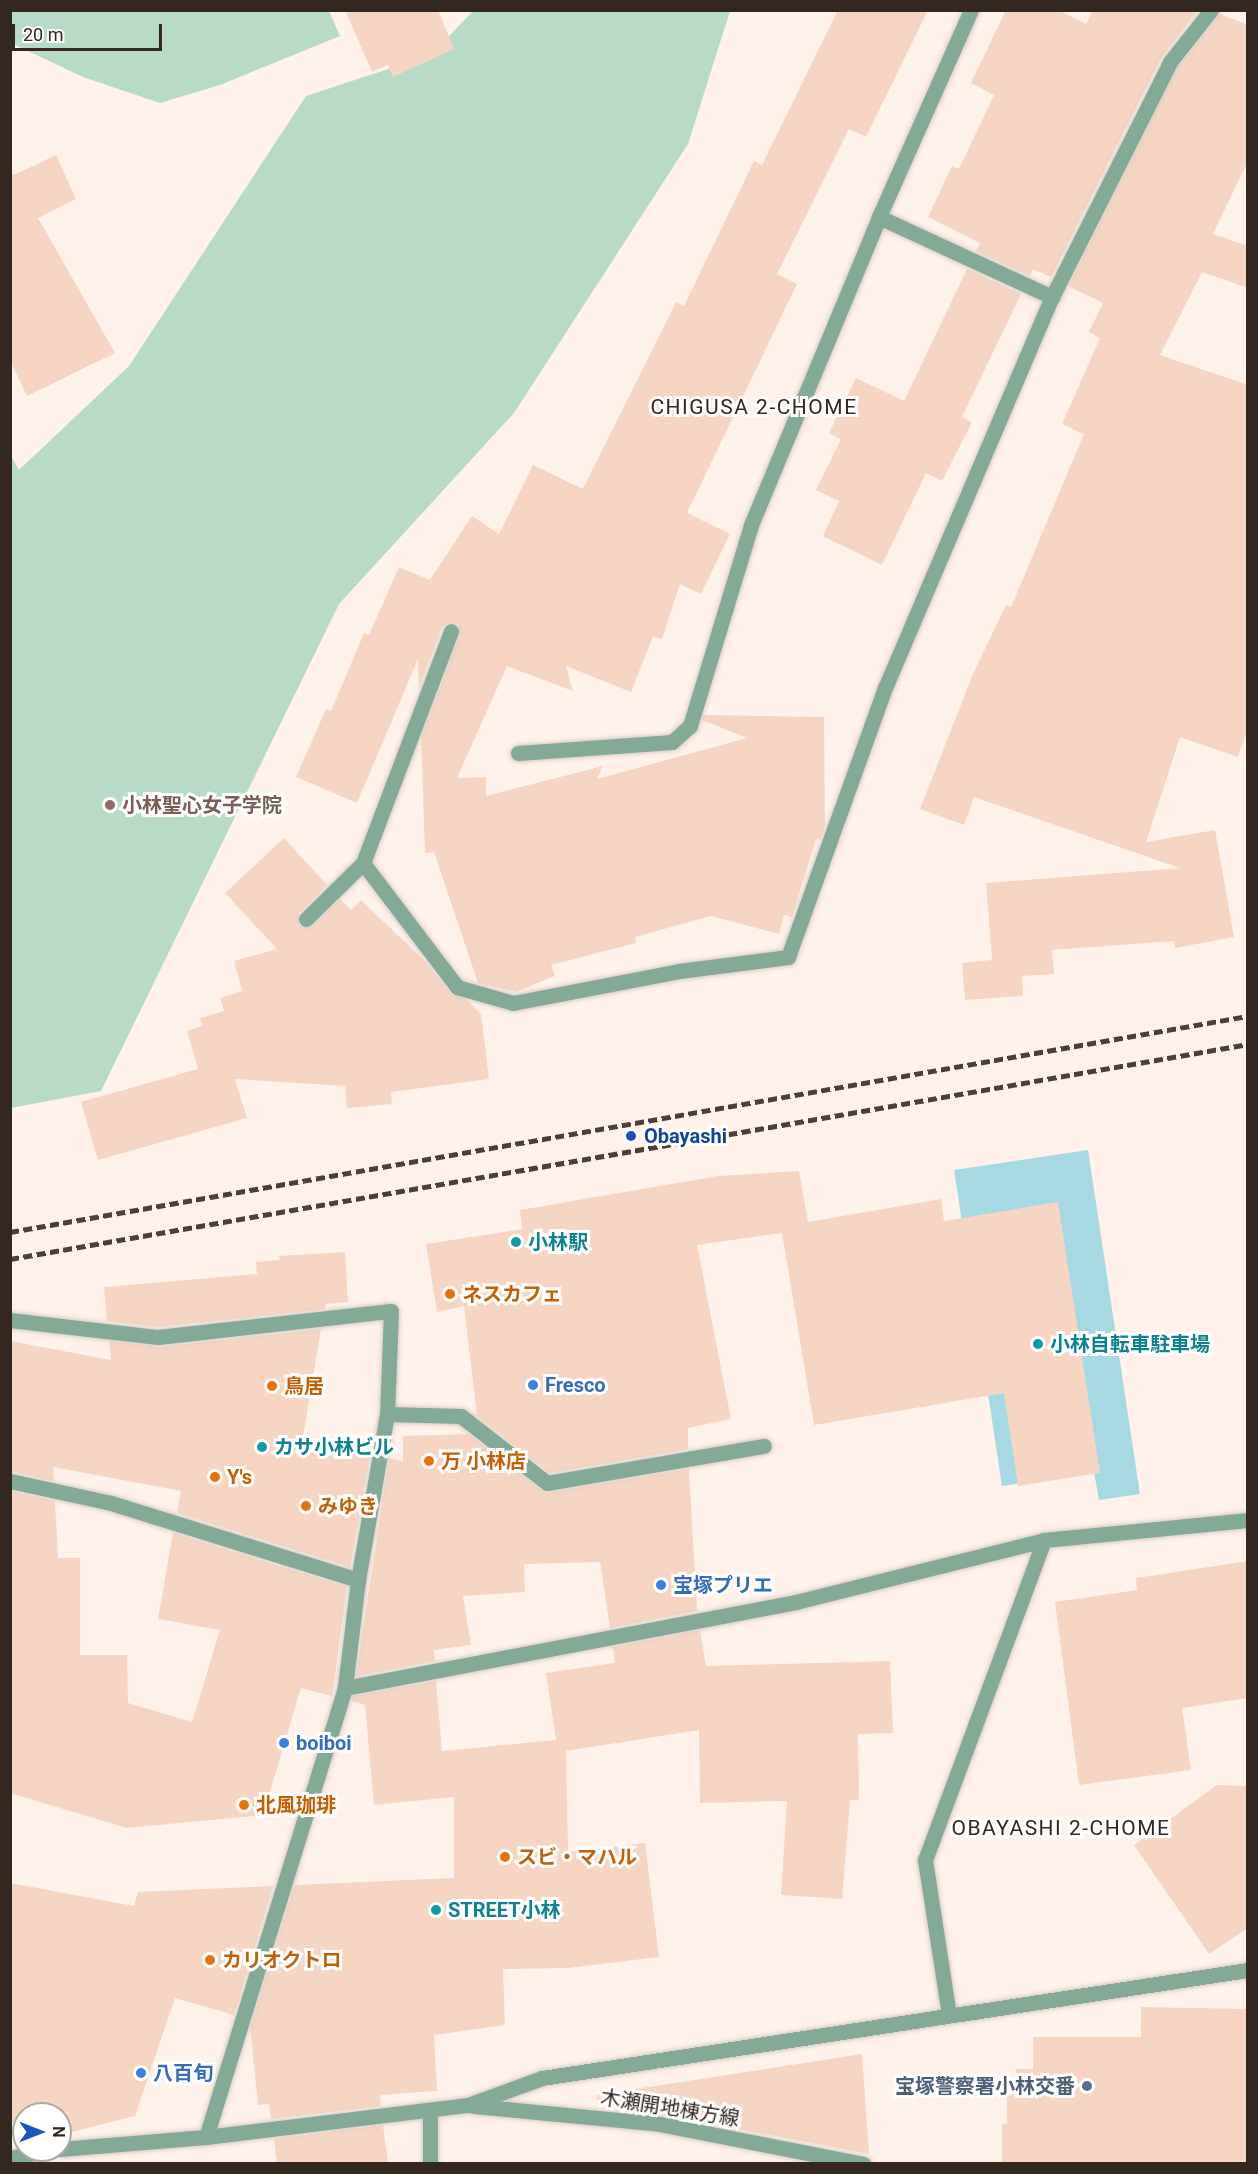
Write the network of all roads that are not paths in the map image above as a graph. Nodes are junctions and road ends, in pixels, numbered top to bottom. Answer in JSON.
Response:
{"nodes":[{"id":1,"x":971,"y":10,"type":"edge"},
{"id":2,"x":1211,"y":10,"type":"edge"},
{"id":3,"x":879,"y":217,"type":"junction"},
{"id":4,"x":1052,"y":297,"type":"junction"},
{"id":5,"x":451,"y":631,"type":"dead end"},
{"id":6,"x":518,"y":753,"type":"dead end"},
{"id":7,"x":363,"y":863,"type":"junction"},
{"id":8,"x":306,"y":919,"type":"dead end"},
{"id":9,"x":10,"y":1320,"type":"edge"},
{"id":10,"x":387,"y":1414,"type":"junction"},
{"id":11,"x":764,"y":1446,"type":"dead end"},
{"id":12,"x":10,"y":1481,"type":"edge"},
{"id":13,"x":1248,"y":1520,"type":"edge"},
{"id":14,"x":1044,"y":1540,"type":"junction"},
{"id":15,"x":358,"y":1580,"type":"junction"},
{"id":16,"x":345,"y":1688,"type":"junction"},
{"id":17,"x":1248,"y":1970,"type":"edge"},
{"id":18,"x":949,"y":2015,"type":"junction"},
{"id":19,"x":468,"y":2105,"type":"junction"},
{"id":20,"x":430,"y":2111,"type":"junction"},
{"id":21,"x":206,"y":2137,"type":"junction"},
{"id":22,"x":72,"y":2148,"type":"edge"},
{"id":23,"x":430,"y":2163,"type":"edge"},
{"id":24,"x":863,"y":2163,"type":"edge"}],
"edges":[{"from":1,"to":3,"type":"street"},
{"from":2,"to":4,"type":"street"},
{"from":3,"to":4,"type":"street"},
{"from":3,"to":6,"type":"street"},
{"from":4,"to":7,"type":"street"},
{"from":5,"to":7,"type":"street"},
{"from":7,"to":8,"type":"street"},
{"from":9,"to":10,"type":"street"},
{"from":10,"to":11,"type":"street"},
{"from":10,"to":15,"type":"street"},
{"from":12,"to":15,"type":"street"},
{"from":13,"to":14,"type":"street"},
{"from":14,"to":16,"type":"street"},
{"from":14,"to":18,"type":"street"},
{"from":15,"to":16,"type":"street"},
{"from":16,"to":21,"type":"street"},
{"from":17,"to":18,"type":"street"},
{"from":18,"to":19,"type":"street"},
{"from":19,"to":20,"type":"street"},
{"from":19,"to":24,"type":"street","name":"木瀬開地棟方線"},
{"from":20,"to":21,"type":"street"},
{"from":20,"to":23,"type":"street"},
{"from":21,"to":22,"type":"street"}]}
